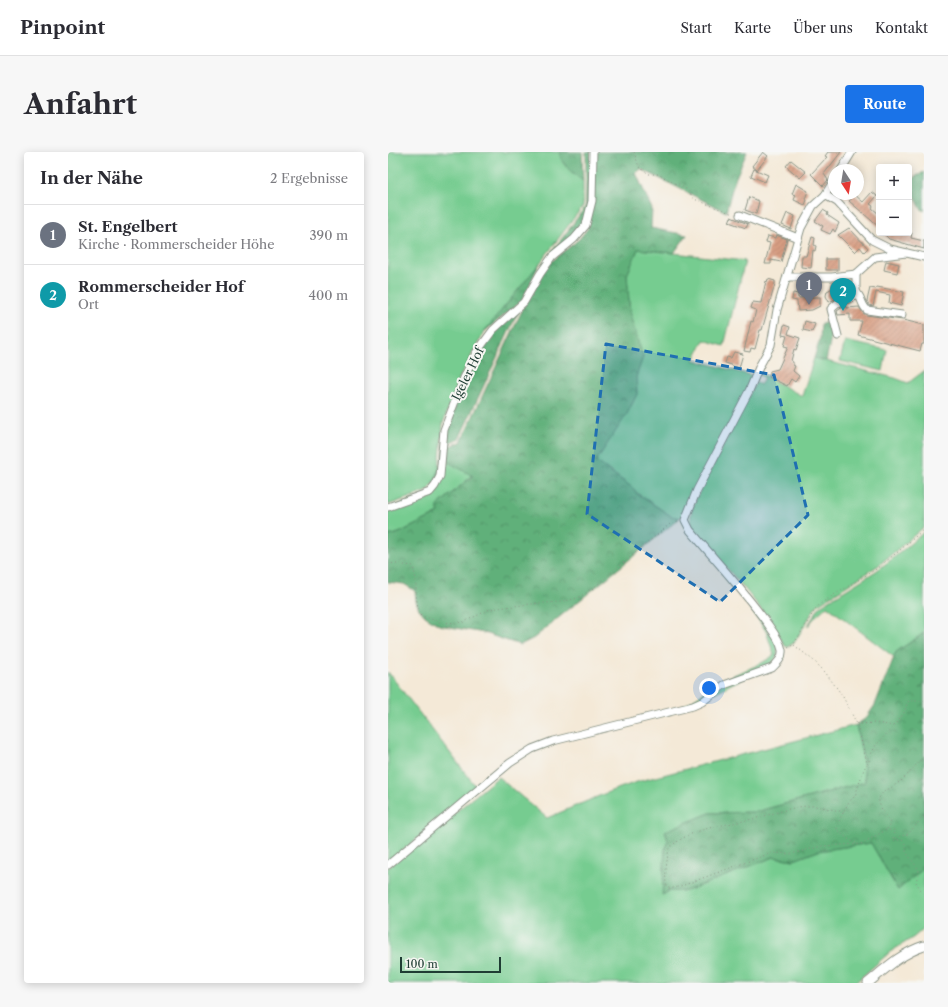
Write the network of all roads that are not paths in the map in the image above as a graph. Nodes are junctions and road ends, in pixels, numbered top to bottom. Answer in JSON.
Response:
{"nodes":[{"id":1,"x":593,"y":152,"type":"edge"},
{"id":2,"x":852,"y":152,"type":"edge"},
{"id":3,"x":845,"y":164,"type":"edge"},
{"id":4,"x":828,"y":190,"type":"edge"},
{"id":5,"x":825,"y":195,"type":"junction"},
{"id":6,"x":740,"y":215,"type":"road end"},
{"id":7,"x":798,"y":238,"type":"junction"},
{"id":8,"x":906,"y":253,"type":"junction"},
{"id":9,"x":924,"y":257,"type":"edge"},
{"id":10,"x":856,"y":274,"type":"junction"},
{"id":11,"x":787,"y":277,"type":"junction"},
{"id":12,"x":856,"y":292,"type":"junction"},
{"id":13,"x":902,"y":315,"type":"dead end"},
{"id":14,"x":838,"y":336,"type":"dead end"},
{"id":15,"x":388,"y":507,"type":"edge"},
{"id":16,"x":388,"y":865,"type":"edge"},
{"id":17,"x":924,"y":946,"type":"edge"},
{"id":18,"x":868,"y":983,"type":"edge"}],
"edges":[{"from":1,"to":15,"type":"street","name":"Igeler Hof"},
{"from":2,"to":3,"type":"street"},
{"from":4,"to":5,"type":"street"},
{"from":5,"to":7,"type":"street"},
{"from":5,"to":8,"type":"street"},
{"from":6,"to":7,"type":"street"},
{"from":7,"to":11,"type":"street"},
{"from":8,"to":9,"type":"street"},
{"from":8,"to":10,"type":"street"},
{"from":10,"to":11,"type":"street"},
{"from":10,"to":12,"type":"street"},
{"from":11,"to":16,"type":"street"},
{"from":12,"to":13,"type":"street"},
{"from":12,"to":14,"type":"street"},
{"from":17,"to":18,"type":"main road"}]}
